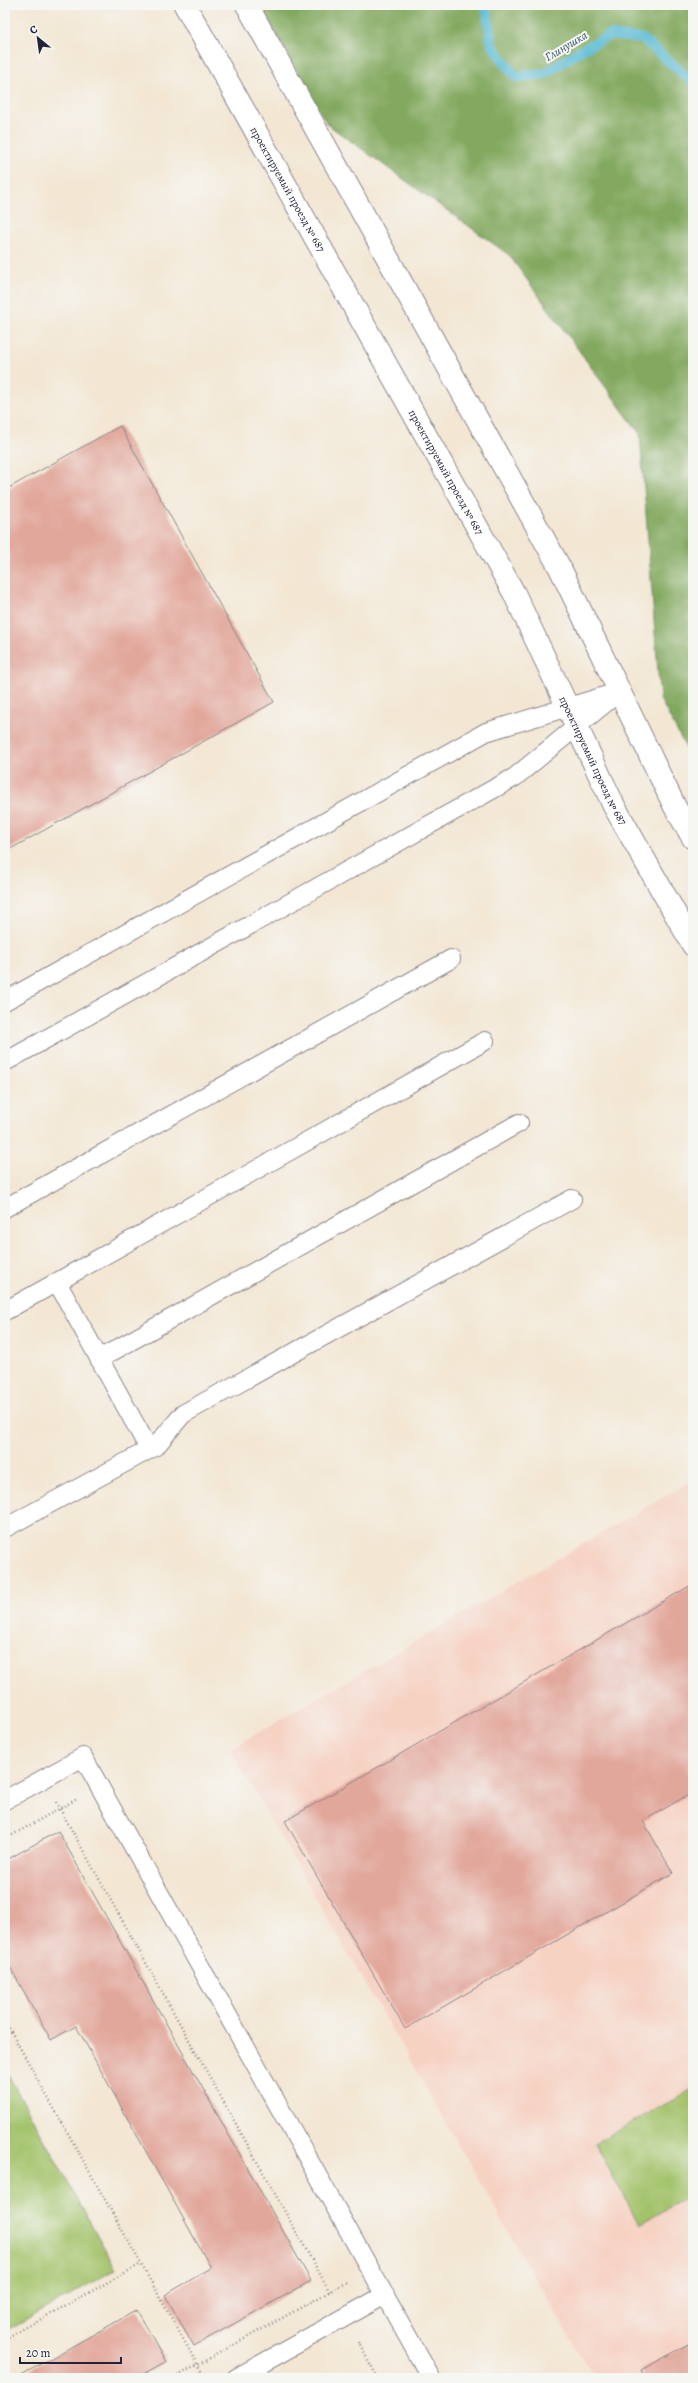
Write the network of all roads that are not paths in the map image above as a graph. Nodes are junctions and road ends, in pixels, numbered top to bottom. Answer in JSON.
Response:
{"nodes":[{"id":1,"x":185,"y":5,"type":"edge"},
{"id":2,"x":247,"y":5,"type":"edge"},
{"id":3,"x":620,"y":691,"type":"junction"},
{"id":4,"x":568,"y":707,"type":"junction"},
{"id":5,"x":577,"y":726,"type":"junction"},
{"id":6,"x":693,"y":838,"type":"edge"},
{"id":7,"x":693,"y":945,"type":"edge"},
{"id":8,"x":452,"y":959,"type":"dead end"},
{"id":9,"x":5,"y":1000,"type":"edge"},
{"id":10,"x":485,"y":1041,"type":"dead end"},
{"id":11,"x":5,"y":1062,"type":"edge"},
{"id":12,"x":518,"y":1123,"type":"dead end"},
{"id":13,"x":572,"y":1200,"type":"dead end"},
{"id":14,"x":5,"y":1208,"type":"edge"},
{"id":15,"x":57,"y":1282,"type":"junction"},
{"id":16,"x":5,"y":1311,"type":"edge"},
{"id":17,"x":99,"y":1359,"type":"junction"},
{"id":18,"x":149,"y":1449,"type":"junction"},
{"id":19,"x":5,"y":1528,"type":"edge"},
{"id":20,"x":5,"y":1800,"type":"edge"},
{"id":21,"x":385,"y":2295,"type":"junction"},
{"id":22,"x":236,"y":2378,"type":"edge"},
{"id":23,"x":431,"y":2378,"type":"edge"}],
"edges":[{"from":1,"to":4,"type":"street","name":"проектируемый проезд № 687"},
{"from":2,"to":3,"type":"street"},
{"from":3,"to":4,"type":"lane"},
{"from":3,"to":5,"type":"lane"},
{"from":3,"to":6,"type":"street"},
{"from":4,"to":5,"type":"street","name":"проектируемый проезд № 687"},
{"from":4,"to":9,"type":"lane"},
{"from":5,"to":7,"type":"street","name":"проектируемый проезд № 687"},
{"from":5,"to":11,"type":"lane"},
{"from":8,"to":14,"type":"lane"},
{"from":10,"to":15,"type":"lane"},
{"from":12,"to":17,"type":"lane"},
{"from":13,"to":18,"type":"lane"},
{"from":15,"to":16,"type":"lane"},
{"from":15,"to":17,"type":"lane"},
{"from":17,"to":18,"type":"lane"},
{"from":18,"to":19,"type":"lane"},
{"from":20,"to":21,"type":"lane"},
{"from":21,"to":22,"type":"lane"},
{"from":21,"to":23,"type":"lane"}]}
